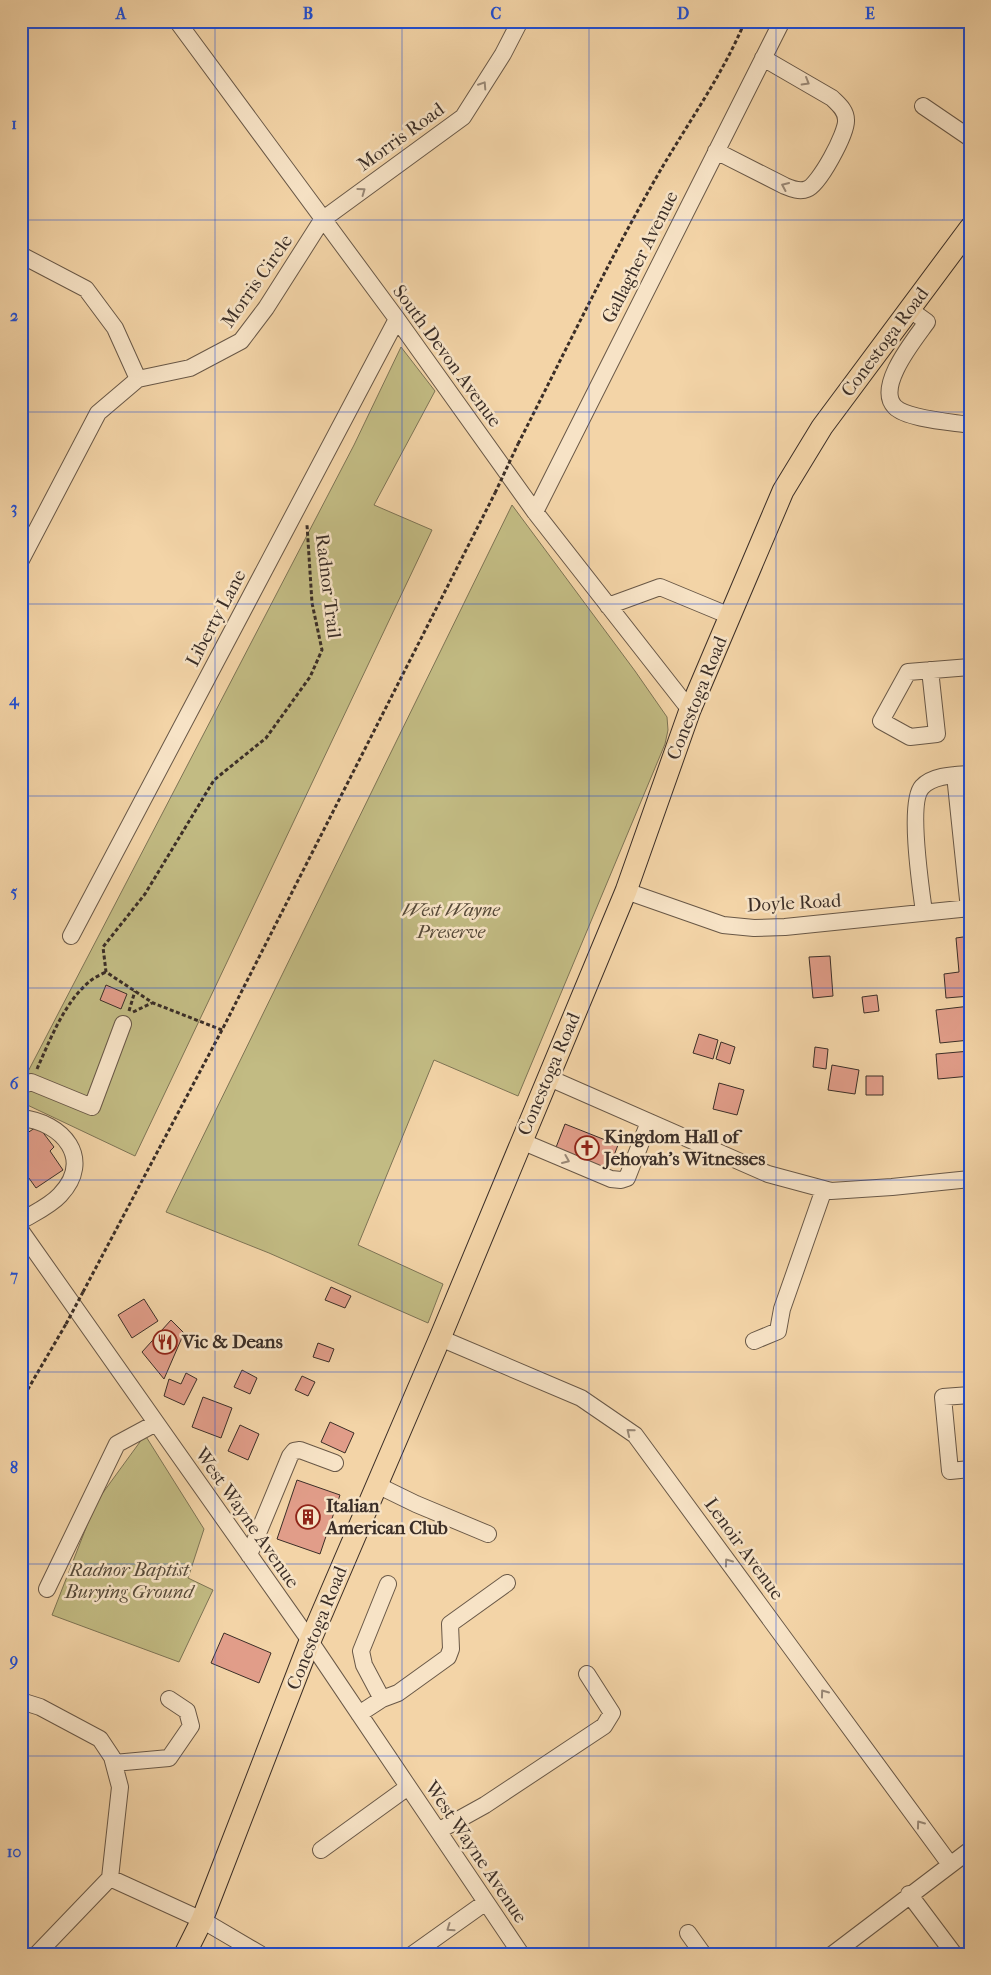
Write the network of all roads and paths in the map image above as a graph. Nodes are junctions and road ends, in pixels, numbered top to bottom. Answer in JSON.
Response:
{"nodes":[{"id":1,"x":177,"y":21,"type":"edge"},
{"id":2,"x":520,"y":21,"type":"edge"},
{"id":3,"x":745,"y":21,"type":"edge"},
{"id":4,"x":782,"y":21,"type":"edge"},
{"id":5,"x":763,"y":58,"type":"junction"},
{"id":6,"x":923,"y":106,"type":"dead end"},
{"id":7,"x":970,"y":138,"type":"edge"},
{"id":8,"x":716,"y":151,"type":"junction"},
{"id":9,"x":322,"y":220,"type":"junction"},
{"id":10,"x":970,"y":228,"type":"edge"},
{"id":11,"x":21,"y":256,"type":"edge"},
{"id":12,"x":909,"y":309,"type":"junction"},
{"id":13,"x":397,"y":319,"type":"junction"},
{"id":14,"x":888,"y":338,"type":"junction"},
{"id":15,"x":905,"y":352,"type":"junction"},
{"id":16,"x":138,"y":379,"type":"junction"},
{"id":17,"x":970,"y":425,"type":"edge"},
{"id":18,"x":535,"y":512,"type":"junction"},
{"id":19,"x":306,"y":516,"type":"dead end"},
{"id":20,"x":21,"y":560,"type":"edge"},
{"id":21,"x":608,"y":606,"type":"junction"},
{"id":22,"x":730,"y":616,"type":"junction"},
{"id":23,"x":970,"y":666,"type":"edge"},
{"id":24,"x":930,"y":670,"type":"dead end"},
{"id":25,"x":690,"y":710,"type":"junction"},
{"id":26,"x":963,"y":774,"type":"edge"},
{"id":27,"x":626,"y":891,"type":"junction"},
{"id":28,"x":969,"y":908,"type":"edge"},
{"id":29,"x":924,"y":912,"type":"junction"},
{"id":30,"x":71,"y":936,"type":"dead end"},
{"id":31,"x":106,"y":972,"type":"junction"},
{"id":32,"x":135,"y":991,"type":"junction"},
{"id":33,"x":153,"y":1003,"type":"junction"},
{"id":34,"x":125,"y":1021,"type":"junction"},
{"id":35,"x":222,"y":1030,"type":"junction"},
{"id":36,"x":548,"y":1077,"type":"junction"},
{"id":37,"x":26,"y":1084,"type":"edge"},
{"id":38,"x":21,"y":1118,"type":"edge"},
{"id":39,"x":649,"y":1122,"type":"junction"},
{"id":40,"x":521,"y":1141,"type":"junction"},
{"id":41,"x":970,"y":1179,"type":"edge"},
{"id":42,"x":824,"y":1189,"type":"junction"},
{"id":43,"x":21,"y":1221,"type":"edge"},
{"id":44,"x":21,"y":1231,"type":"edge"},
{"id":45,"x":440,"y":1338,"type":"junction"},
{"id":46,"x":754,"y":1341,"type":"dead end"},
{"id":47,"x":970,"y":1395,"type":"edge"},
{"id":48,"x":21,"y":1401,"type":"edge"},
{"id":49,"x":156,"y":1423,"type":"junction"},
{"id":50,"x":335,"y":1463,"type":"dead end"},
{"id":51,"x":970,"y":1469,"type":"edge"},
{"id":52,"x":377,"y":1484,"type":"junction"},
{"id":53,"x":488,"y":1534,"type":"dead end"},
{"id":54,"x":249,"y":1555,"type":"junction"},
{"id":55,"x":507,"y":1583,"type":"dead end"},
{"id":56,"x":388,"y":1584,"type":"dead end"},
{"id":57,"x":47,"y":1589,"type":"dead end"},
{"id":58,"x":310,"y":1641,"type":"junction"},
{"id":59,"x":587,"y":1674,"type":"dead end"},
{"id":60,"x":169,"y":1699,"type":"dead end"},
{"id":61,"x":382,"y":1699,"type":"junction"},
{"id":62,"x":21,"y":1701,"type":"edge"},
{"id":63,"x":358,"y":1714,"type":"junction"},
{"id":64,"x":114,"y":1763,"type":"junction"},
{"id":65,"x":408,"y":1787,"type":"junction"},
{"id":66,"x":438,"y":1831,"type":"junction"},
{"id":67,"x":321,"y":1850,"type":"dead end"},
{"id":68,"x":970,"y":1850,"type":"edge"},
{"id":69,"x":949,"y":1863,"type":"junction"},
{"id":70,"x":110,"y":1878,"type":"junction"},
{"id":71,"x":909,"y":1894,"type":"junction"},
{"id":72,"x":486,"y":1902,"type":"junction"},
{"id":73,"x":202,"y":1920,"type":"junction"},
{"id":74,"x":688,"y":1933,"type":"dead end"},
{"id":75,"x":37,"y":1954,"type":"edge"},
{"id":76,"x":185,"y":1954,"type":"edge"},
{"id":77,"x":260,"y":1954,"type":"edge"},
{"id":78,"x":413,"y":1954,"type":"edge"},
{"id":79,"x":521,"y":1954,"type":"edge"},
{"id":80,"x":703,"y":1954,"type":"edge"},
{"id":81,"x":833,"y":1954,"type":"edge"},
{"id":82,"x":954,"y":1954,"type":"edge"}],
"edges":[{"from":1,"to":9,"type":"street","name":"South Devon Avenue"},
{"from":9,"to":2,"type":"street","name":"Morris Road","one_way":true},
{"from":3,"to":35,"type":"path","bridge":true},
{"from":4,"to":5,"type":"street","name":"Gallagher Avenue"},
{"from":5,"to":8,"type":"street","name":"Gallagher Avenue"},
{"from":5,"to":8,"type":"street","one_way":true},
{"from":6,"to":7,"type":"street"},
{"from":8,"to":18,"type":"street","name":"Gallagher Avenue"},
{"from":9,"to":13,"type":"street","name":"South Devon Avenue"},
{"from":9,"to":16,"type":"street","name":"Morris Circle"},
{"from":10,"to":12,"type":"main road","name":"Conestoga Road"},
{"from":11,"to":16,"type":"street"},
{"from":12,"to":14,"type":"main road","name":"Conestoga Road"},
{"from":12,"to":15,"type":"street"},
{"from":13,"to":18,"type":"street","name":"South Devon Avenue"},
{"from":13,"to":30,"type":"street","name":"Liberty Lane"},
{"from":14,"to":15,"type":"street"},
{"from":14,"to":22,"type":"main road","name":"Conestoga Road"},
{"from":15,"to":17,"type":"street"},
{"from":16,"to":20,"type":"street","name":"Morris Circle"},
{"from":18,"to":21,"type":"street","name":"South Devon Avenue"},
{"from":19,"to":31,"type":"path","name":"Radnor Trail"},
{"from":21,"to":22,"type":"street"},
{"from":21,"to":25,"type":"street","name":"South Devon Avenue"},
{"from":22,"to":25,"type":"main road","name":"Conestoga Road"},
{"from":23,"to":24,"type":"street"},
{"from":25,"to":27,"type":"main road","name":"Conestoga Road"},
{"from":26,"to":28,"type":"street"},
{"from":26,"to":29,"type":"street"},
{"from":27,"to":29,"type":"street","name":"Doyle Road"},
{"from":27,"to":36,"type":"main road","name":"Conestoga Road"},
{"from":28,"to":29,"type":"street","name":"Doyle Road"},
{"from":31,"to":32,"type":"path"},
{"from":31,"to":37,"type":"path"},
{"from":32,"to":33,"type":"path"},
{"from":32,"to":34,"type":"path"},
{"from":33,"to":34,"type":"path"},
{"from":33,"to":35,"type":"path"},
{"from":34,"to":37,"type":"street"},
{"from":35,"to":48,"type":"path","bridge":true},
{"from":36,"to":39,"type":"street"},
{"from":36,"to":40,"type":"main road","name":"Conestoga Road"},
{"from":38,"to":43,"type":"street"},
{"from":40,"to":39,"type":"street","one_way":true},
{"from":39,"to":42,"type":"street"},
{"from":40,"to":45,"type":"main road","name":"Conestoga Road"},
{"from":41,"to":42,"type":"street"},
{"from":42,"to":46,"type":"street"},
{"from":44,"to":49,"type":"street","name":"West Wayne Avenue"},
{"from":45,"to":52,"type":"main road","name":"Conestoga Road"},
{"from":69,"to":45,"type":"street","name":"Lenoir Avenue","one_way":true},
{"from":47,"to":51,"type":"street"},
{"from":49,"to":54,"type":"street","name":"West Wayne Avenue"},
{"from":49,"to":57,"type":"street"},
{"from":50,"to":54,"type":"street"},
{"from":52,"to":53,"type":"street"},
{"from":52,"to":58,"type":"main road","name":"Conestoga Road"},
{"from":54,"to":58,"type":"street","name":"West Wayne Avenue"},
{"from":55,"to":61,"type":"street"},
{"from":56,"to":61,"type":"street"},
{"from":58,"to":63,"type":"street","name":"West Wayne Avenue"},
{"from":58,"to":73,"type":"main road","name":"Conestoga Road"},
{"from":59,"to":66,"type":"street"},
{"from":60,"to":64,"type":"street"},
{"from":61,"to":63,"type":"street"},
{"from":62,"to":64,"type":"street"},
{"from":63,"to":65,"type":"street","name":"West Wayne Avenue"},
{"from":64,"to":70,"type":"street"},
{"from":65,"to":66,"type":"street","name":"West Wayne Avenue"},
{"from":65,"to":67,"type":"street"},
{"from":66,"to":72,"type":"street","name":"West Wayne Avenue"},
{"from":68,"to":69,"type":"street"},
{"from":69,"to":71,"type":"street"},
{"from":70,"to":73,"type":"street"},
{"from":70,"to":75,"type":"street"},
{"from":71,"to":81,"type":"street"},
{"from":71,"to":82,"type":"street"},
{"from":72,"to":78,"type":"street","one_way":true},
{"from":72,"to":79,"type":"street","name":"West Wayne Avenue"},
{"from":73,"to":76,"type":"main road","name":"Conestoga Road"},
{"from":73,"to":77,"type":"street"},
{"from":74,"to":80,"type":"street"}]}
